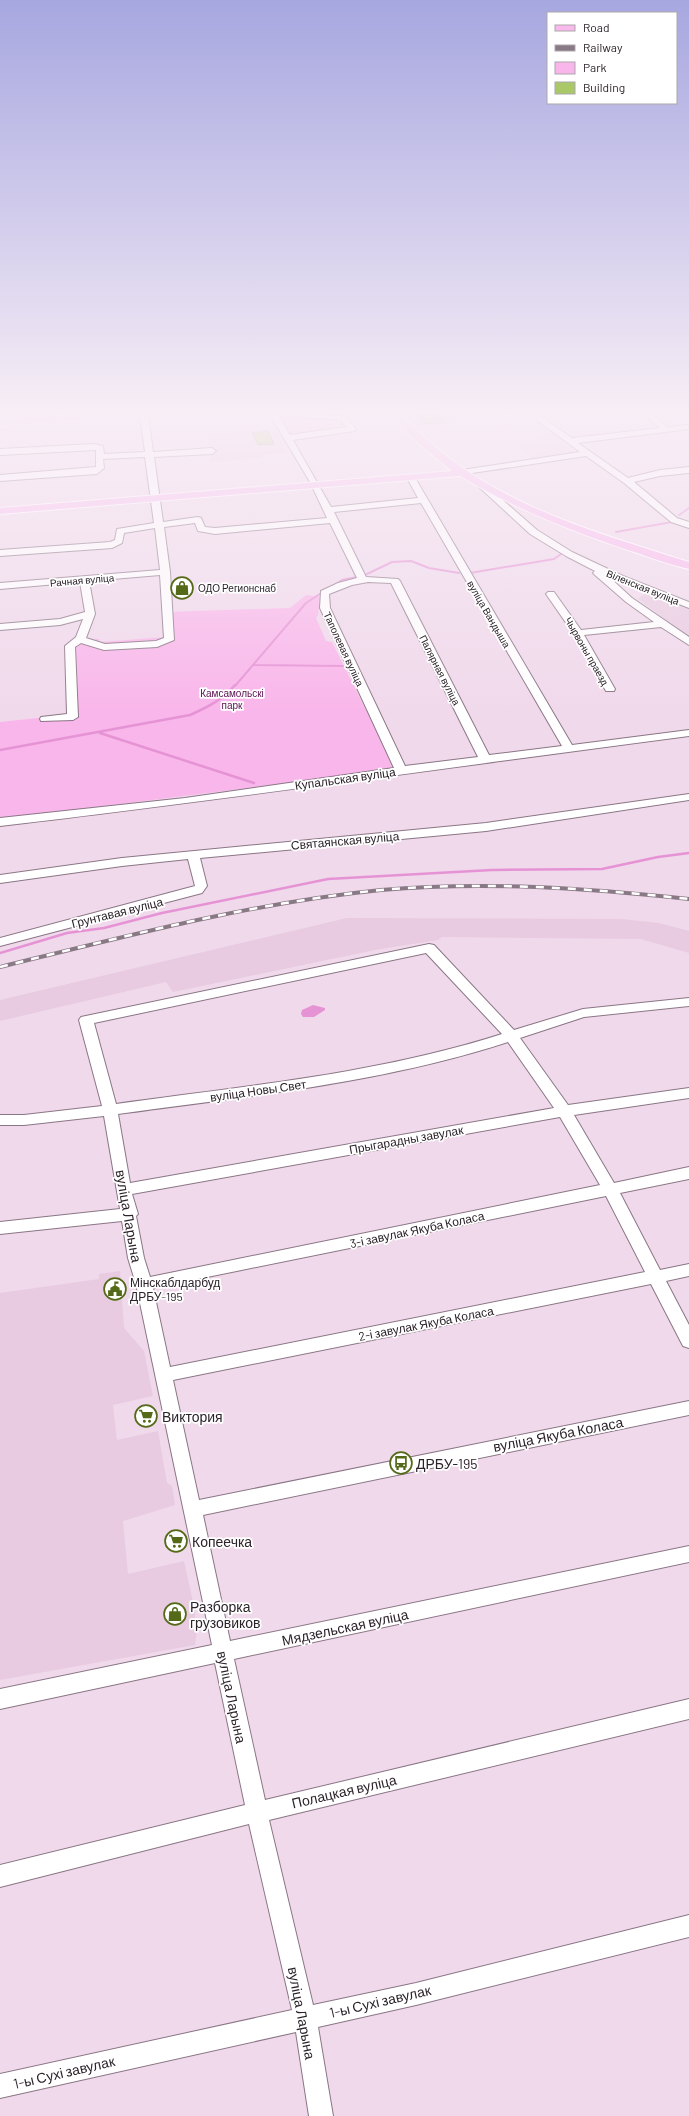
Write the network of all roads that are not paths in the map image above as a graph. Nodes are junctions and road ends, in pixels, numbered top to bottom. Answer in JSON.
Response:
{"nodes":[{"id":1,"x":157,"y":514,"type":"edge"},
{"id":2,"x":329,"y":514,"type":"edge"},
{"id":3,"x":432,"y":514,"type":"edge"},
{"id":4,"x":514,"y":514,"type":"edge"},
{"id":5,"x":520,"y":514,"type":"edge"},
{"id":6,"x":536,"y":514,"type":"edge"},
{"id":7,"x":666,"y":514,"type":"edge"},
{"id":8,"x":516,"y":516,"type":"junction"},
{"id":9,"x":332,"y":520,"type":"junction"},
{"id":10,"x":689,"y":525,"type":"edge"},
{"id":11,"x":158,"y":526,"type":"junction"},
{"id":12,"x":0,"y":553,"type":"edge"},
{"id":13,"x":689,"y":566,"type":"edge"},
{"id":14,"x":165,"y":572,"type":"junction"},
{"id":15,"x":604,"y":575,"type":"junction"},
{"id":16,"x":84,"y":580,"type":"junction"},
{"id":17,"x":363,"y":580,"type":"junction"},
{"id":18,"x":395,"y":581,"type":"joint"},
{"id":19,"x":0,"y":586,"type":"edge"},
{"id":20,"x":551,"y":594,"type":"dead end"},
{"id":21,"x":689,"y":606,"type":"edge"},
{"id":22,"x":90,"y":614,"type":"junction"},
{"id":23,"x":663,"y":624,"type":"junction"},
{"id":24,"x":0,"y":627,"type":"edge"},
{"id":25,"x":578,"y":632,"type":"junction"},
{"id":26,"x":80,"y":639,"type":"junction"},
{"id":27,"x":689,"y":642,"type":"edge"},
{"id":28,"x":610,"y":689,"type":"dead end"},
{"id":29,"x":45,"y":719,"type":"dead end"},
{"id":30,"x":689,"y":733,"type":"edge"},
{"id":31,"x":569,"y":749,"type":"junction"},
{"id":32,"x":485,"y":759,"type":"junction"},
{"id":33,"x":401,"y":770,"type":"junction"},
{"id":34,"x":689,"y":797,"type":"edge"},
{"id":35,"x":0,"y":822,"type":"edge"},
{"id":36,"x":193,"y":855,"type":"junction"},
{"id":37,"x":0,"y":879,"type":"edge"},
{"id":38,"x":0,"y":942,"type":"edge"},
{"id":39,"x":689,"y":1002,"type":"edge"},
{"id":40,"x":512,"y":1037,"type":"junction"},
{"id":41,"x":689,"y":1093,"type":"edge"},
{"id":42,"x":110,"y":1110,"type":"junction"},
{"id":43,"x":564,"y":1111,"type":"junction"},
{"id":44,"x":0,"y":1120,"type":"edge"},
{"id":45,"x":689,"y":1172,"type":"edge"},
{"id":46,"x":610,"y":1189,"type":"junction"},
{"id":47,"x":124,"y":1190,"type":"junction"},
{"id":48,"x":130,"y":1214,"type":"junction"},
{"id":49,"x":0,"y":1228,"type":"edge"},
{"id":50,"x":689,"y":1270,"type":"edge"},
{"id":51,"x":657,"y":1276,"type":"junction"},
{"id":52,"x":144,"y":1284,"type":"junction"},
{"id":53,"x":689,"y":1341,"type":"edge"},
{"id":54,"x":164,"y":1375,"type":"junction"},
{"id":55,"x":689,"y":1408,"type":"edge"},
{"id":56,"x":192,"y":1508,"type":"junction"},
{"id":57,"x":689,"y":1554,"type":"edge"},
{"id":58,"x":223,"y":1652,"type":"junction"},
{"id":59,"x":0,"y":1699,"type":"edge"},
{"id":60,"x":689,"y":1709,"type":"edge"},
{"id":61,"x":257,"y":1812,"type":"junction"},
{"id":62,"x":0,"y":1876,"type":"edge"},
{"id":63,"x":689,"y":1926,"type":"edge"},
{"id":64,"x":305,"y":2018,"type":"junction"},
{"id":65,"x":0,"y":2086,"type":"edge"},
{"id":66,"x":321,"y":2116,"type":"edge"}],
"edges":[{"from":1,"to":11,"type":"street"},
{"from":2,"to":9,"type":"street"},
{"from":3,"to":31,"type":"street","name":"вуліца Вандыша"},
{"from":4,"to":8,"type":"street"},
{"from":5,"to":8,"type":"street"},
{"from":6,"to":13,"type":"main road"},
{"from":7,"to":10,"type":"street"},
{"from":8,"to":15,"type":"street"},
{"from":9,"to":11,"type":"street"},
{"from":9,"to":17,"type":"street"},
{"from":11,"to":12,"type":"street"},
{"from":11,"to":14,"type":"street"},
{"from":14,"to":16,"type":"street","name":"Рачная вуліца"},
{"from":14,"to":26,"type":"street"},
{"from":15,"to":21,"type":"street","name":"Віленская вуліца"},
{"from":15,"to":23,"type":"street"},
{"from":16,"to":19,"type":"street","name":"Рачная вуліца"},
{"from":16,"to":22,"type":"street"},
{"from":17,"to":18,"type":"street","name":"Таполевая вуліца"},
{"from":17,"to":33,"type":"street","name":"Таполевая вуліца"},
{"from":18,"to":32,"type":"street","name":"Палярная вуліца"},
{"from":20,"to":25,"type":"street","name":"Чырвоны праезд"},
{"from":22,"to":24,"type":"street"},
{"from":22,"to":26,"type":"street"},
{"from":23,"to":25,"type":"street"},
{"from":23,"to":27,"type":"street"},
{"from":25,"to":28,"type":"street","name":"Чырвоны праезд"},
{"from":26,"to":29,"type":"street"},
{"from":30,"to":31,"type":"street","name":"Купальская вуліца"},
{"from":31,"to":32,"type":"street","name":"Купальская вуліца"},
{"from":32,"to":33,"type":"street","name":"Купальская вуліца"},
{"from":33,"to":35,"type":"street","name":"Купальская вуліца"},
{"from":34,"to":36,"type":"street","name":"Святаянская вуліца"},
{"from":36,"to":37,"type":"street","name":"Святаянская вуліца"},
{"from":36,"to":38,"type":"street","name":"Грунтавая вуліца"},
{"from":39,"to":40,"type":"street","name":"вуліца Новы Свет"},
{"from":40,"to":42,"type":"street","name":"вуліца Новы Свет"},
{"from":40,"to":42,"type":"street","name":"вуліца Ларына"},
{"from":40,"to":43,"type":"street"},
{"from":41,"to":43,"type":"street","name":"Прыгарадны завулак"},
{"from":42,"to":44,"type":"street","name":"вуліца Новы Свет"},
{"from":42,"to":47,"type":"street","name":"вуліца Ларына"},
{"from":43,"to":46,"type":"street"},
{"from":43,"to":47,"type":"street","name":"Прыгарадны завулак"},
{"from":45,"to":46,"type":"street","name":"3-і завулак Якуба Коласа"},
{"from":46,"to":51,"type":"street"},
{"from":46,"to":52,"type":"street","name":"3-і завулак Якуба Коласа"},
{"from":47,"to":48,"type":"street","name":"вуліца Ларына"},
{"from":48,"to":49,"type":"street"},
{"from":48,"to":52,"type":"street","name":"вуліца Ларына"},
{"from":50,"to":51,"type":"street","name":"2-і завулак Якуба Коласа"},
{"from":51,"to":53,"type":"street"},
{"from":51,"to":54,"type":"street","name":"2-і завулак Якуба Коласа"},
{"from":52,"to":54,"type":"street","name":"вуліца Ларына"},
{"from":54,"to":56,"type":"street","name":"вуліца Ларына"},
{"from":55,"to":56,"type":"street","name":"вуліца Якуба Коласа"},
{"from":56,"to":58,"type":"street","name":"вуліца Ларына"},
{"from":57,"to":58,"type":"street","name":"Мядзельская вуліца"},
{"from":58,"to":59,"type":"street","name":"Мядзельская вуліца"},
{"from":58,"to":61,"type":"street","name":"вуліца Ларына"},
{"from":60,"to":61,"type":"street","name":"Полацкая вуліца"},
{"from":61,"to":62,"type":"street","name":"Полацкая вуліца"},
{"from":61,"to":64,"type":"street","name":"вуліца Ларына"},
{"from":63,"to":64,"type":"street","name":"1-ы Сухі завулак"},
{"from":64,"to":65,"type":"street","name":"1-ы Сухі завулак"},
{"from":64,"to":66,"type":"street","name":"вуліца Ларына"}]}
